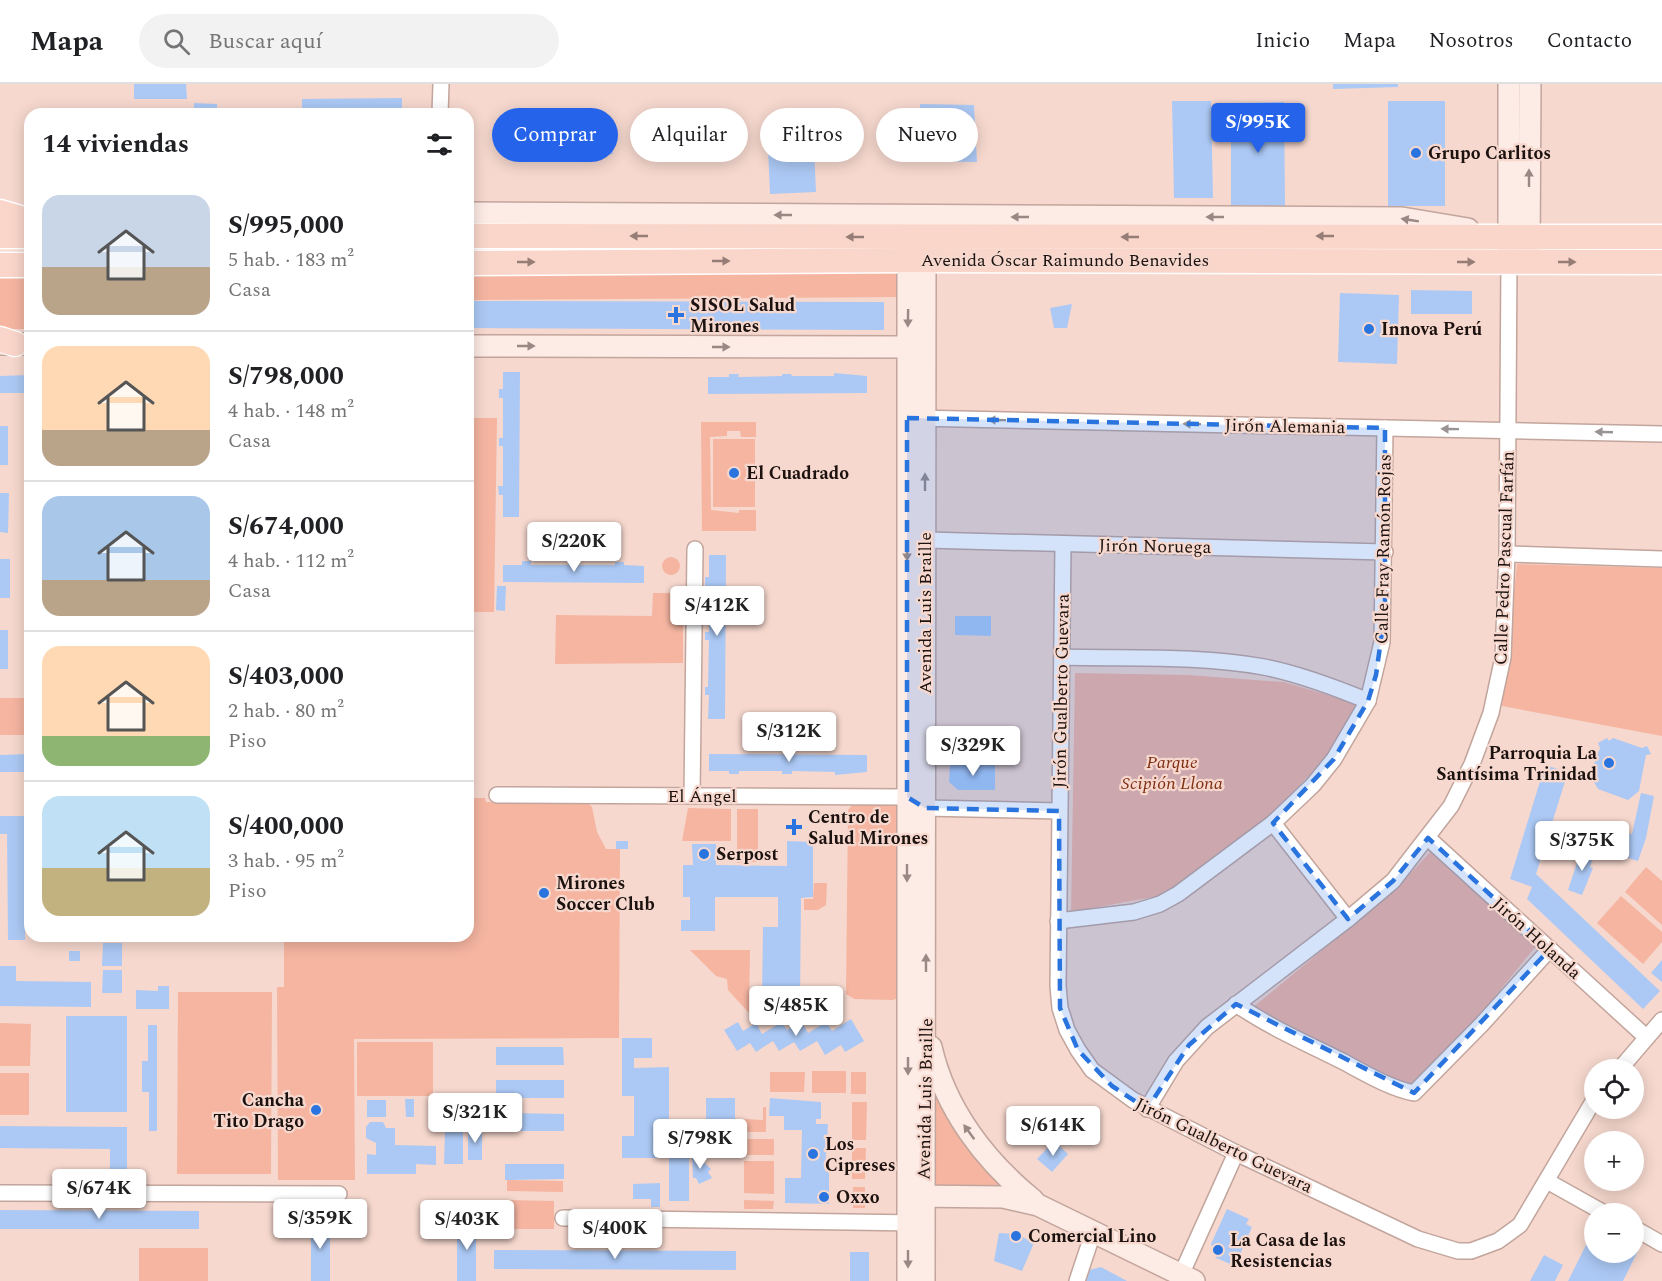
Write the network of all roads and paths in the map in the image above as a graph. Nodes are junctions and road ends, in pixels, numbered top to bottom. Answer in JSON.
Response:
{"nodes":[{"id":1,"x":441,"y":84,"type":"edge"},
{"id":2,"x":1509,"y":84,"type":"edge"},
{"id":3,"x":1530,"y":84,"type":"edge"},
{"id":4,"x":440,"y":108,"type":"edge"},
{"id":5,"x":24,"y":207,"type":"edge"},
{"id":6,"x":0,"y":209,"type":"edge"},
{"id":7,"x":474,"y":213,"type":"edge"},
{"id":8,"x":883,"y":216,"type":"junction"},
{"id":9,"x":24,"y":219,"type":"edge"},
{"id":10,"x":0,"y":236,"type":"edge"},
{"id":11,"x":24,"y":236,"type":"edge"},
{"id":12,"x":474,"y":236,"type":"edge"},
{"id":13,"x":1519,"y":236,"type":"junction"},
{"id":14,"x":1662,"y":237,"type":"edge"},
{"id":15,"x":916,"y":252,"type":"junction"},
{"id":16,"x":1519,"y":262,"type":"junction"},
{"id":17,"x":1662,"y":262,"type":"edge"},
{"id":18,"x":474,"y":263,"type":"edge"},
{"id":19,"x":0,"y":265,"type":"edge"},
{"id":20,"x":24,"y":265,"type":"edge"},
{"id":21,"x":474,"y":346,"type":"edge"},
{"id":22,"x":908,"y":347,"type":"junction"},
{"id":23,"x":916,"y":418,"type":"junction"},
{"id":24,"x":1385,"y":428,"type":"junction"},
{"id":25,"x":1508,"y":430,"type":"junction"},
{"id":26,"x":1662,"y":434,"type":"edge"},
{"id":27,"x":926,"y":540,"type":"junction"},
{"id":28,"x":1063,"y":544,"type":"junction"},
{"id":29,"x":695,"y":549,"type":"dead end"},
{"id":30,"x":1385,"y":552,"type":"junction"},
{"id":31,"x":1507,"y":554,"type":"junction"},
{"id":32,"x":1662,"y":559,"type":"edge"},
{"id":33,"x":1062,"y":657,"type":"junction"},
{"id":34,"x":1368,"y":701,"type":"junction"},
{"id":35,"x":497,"y":795,"type":"dead end"},
{"id":36,"x":692,"y":796,"type":"junction"},
{"id":37,"x":916,"y":802,"type":"junction"},
{"id":38,"x":1059,"y":811,"type":"junction"},
{"id":39,"x":1273,"y":823,"type":"junction"},
{"id":40,"x":1428,"y":838,"type":"junction"},
{"id":41,"x":1348,"y":920,"type":"junction"},
{"id":42,"x":1058,"y":921,"type":"junction"},
{"id":43,"x":1550,"y":949,"type":"junction"},
{"id":44,"x":1236,"y":1004,"type":"junction"},
{"id":45,"x":1662,"y":1020,"type":"edge"},
{"id":46,"x":926,"y":1021,"type":"junction"},
{"id":47,"x":1646,"y":1037,"type":"junction"},
{"id":48,"x":1628,"y":1059,"type":"edge"},
{"id":49,"x":1148,"y":1109,"type":"junction"},
{"id":50,"x":1584,"y":1117,"type":"edge"},
{"id":51,"x":1236,"y":1153,"type":"junction"},
{"id":52,"x":1547,"y":1181,"type":"junction"},
{"id":53,"x":0,"y":1193,"type":"edge"},
{"id":54,"x":339,"y":1194,"type":"dead end"},
{"id":55,"x":916,"y":1196,"type":"junction"},
{"id":56,"x":1586,"y":1203,"type":"edge"},
{"id":57,"x":1038,"y":1205,"type":"junction"},
{"id":58,"x":563,"y":1218,"type":"dead end"},
{"id":59,"x":916,"y":1223,"type":"junction"},
{"id":60,"x":1093,"y":1233,"type":"junction"},
{"id":61,"x":1644,"y":1234,"type":"edge"},
{"id":62,"x":1662,"y":1244,"type":"edge"},
{"id":63,"x":1187,"y":1278,"type":"edge"},
{"id":64,"x":908,"y":1281,"type":"edge"},
{"id":65,"x":924,"y":1281,"type":"edge"},
{"id":66,"x":1077,"y":1281,"type":"edge"}],
"edges":[{"from":1,"to":4,"type":"street"},
{"from":2,"to":13,"type":"street","name":"Calle Pedro Pascual Farfán"},
{"from":13,"to":3,"type":"street","name":"Calle Pedro Pascual Farfán","one_way":true},
{"from":5,"to":6,"type":"street"},
{"from":6,"to":9,"type":"main road"},
{"from":8,"to":7,"type":"street","name":"Avenida Óscar Raimundo Benavides","one_way":true},
{"from":13,"to":8,"type":"street","name":"Avenida Óscar Raimundo Benavides","one_way":true},
{"from":8,"to":15,"type":"street"},
{"from":10,"to":11,"type":"main road"},
{"from":15,"to":12,"type":"main road","name":"Avenida Óscar Raimundo Benavides","one_way":true},
{"from":13,"to":14,"type":"main road","name":"Avenida Óscar Raimundo Benavides"},
{"from":13,"to":15,"type":"main road","name":"Avenida Óscar Raimundo Benavides","one_way":true},
{"from":13,"to":16,"type":"street","name":"Calle Pedro Pascual Farfán"},
{"from":15,"to":16,"type":"main road","name":"Avenida Óscar Raimundo Benavides","one_way":true},
{"from":18,"to":15,"type":"main road","name":"Avenida Óscar Raimundo Benavides","one_way":true},
{"from":15,"to":22,"type":"street","name":"Avenida Luis Braille","one_way":true},
{"from":15,"to":23,"type":"street","name":"Avenida Luis Braille"},
{"from":16,"to":17,"type":"main road","name":"Avenida Óscar Raimundo Benavides","one_way":true},
{"from":16,"to":25,"type":"street","name":"Calle Pedro Pascual Farfán"},
{"from":19,"to":20,"type":"main road"},
{"from":21,"to":22,"type":"street","one_way":true},
{"from":22,"to":23,"type":"street","name":"Avenida Luis Braille"},
{"from":24,"to":23,"type":"street","name":"Jirón Alemania","one_way":true},
{"from":27,"to":23,"type":"street","name":"Avenida Luis Braille","one_way":true},
{"from":23,"to":37,"type":"street","name":"Avenida Luis Braille","one_way":true},
{"from":25,"to":24,"type":"street","name":"Jirón Alemania","one_way":true},
{"from":24,"to":30,"type":"street","name":"Calle Fray Ramón Rojas"},
{"from":26,"to":25,"type":"street","name":"Jirón Alemania","one_way":true},
{"from":25,"to":31,"type":"street","name":"Calle Pedro Pascual Farfán"},
{"from":27,"to":28,"type":"street","name":"Jirón Noruega"},
{"from":27,"to":37,"type":"street","name":"Avenida Luis Braille"},
{"from":28,"to":30,"type":"street","name":"Jirón Noruega"},
{"from":28,"to":33,"type":"street","name":"Jirón Gualberto Guevara"},
{"from":29,"to":36,"type":"street"},
{"from":30,"to":34,"type":"street","name":"Calle Fray Ramón Rojas"},
{"from":31,"to":32,"type":"street"},
{"from":31,"to":40,"type":"street","name":"Calle Pedro Pascual Farfán"},
{"from":33,"to":34,"type":"street"},
{"from":33,"to":38,"type":"street","name":"Jirón Gualberto Guevara"},
{"from":34,"to":39,"type":"street","name":"Calle Fray Ramón Rojas"},
{"from":35,"to":36,"type":"street","name":"El Ángel"},
{"from":36,"to":37,"type":"street","name":"El Ángel"},
{"from":37,"to":38,"type":"street","name":"El Ángel"},
{"from":46,"to":37,"type":"street","name":"Avenida Luis Braille","one_way":true},
{"from":37,"to":55,"type":"street","name":"Avenida Luis Braille","one_way":true},
{"from":38,"to":42,"type":"street","name":"Jirón Gualberto Guevara"},
{"from":39,"to":41,"type":"street"},
{"from":39,"to":42,"type":"street","name":"Calle Fray Ramón Rojas"},
{"from":40,"to":41,"type":"street","name":"Calle Pedro Pascual Farfán"},
{"from":40,"to":43,"type":"street","name":"Jirón Holanda"},
{"from":41,"to":44,"type":"street","name":"Calle Pedro Pascual Farfán"},
{"from":42,"to":49,"type":"street","name":"Jirón Gualberto Guevara"},
{"from":43,"to":44,"type":"street"},
{"from":43,"to":47,"type":"street","name":"Jirón Holanda"},
{"from":44,"to":49,"type":"street","name":"Calle Pedro Pascual Farfán"},
{"from":45,"to":47,"type":"street"},
{"from":46,"to":55,"type":"street","name":"Avenida Luis Braille"},
{"from":57,"to":46,"type":"street","one_way":true},
{"from":47,"to":48,"type":"street"},
{"from":49,"to":51,"type":"street","name":"Jirón Gualberto Guevara"},
{"from":50,"to":52,"type":"street","name":"Jirón Gualberto Guevara"},
{"from":51,"to":52,"type":"street","name":"Jirón Gualberto Guevara"},
{"from":51,"to":63,"type":"street"},
{"from":52,"to":56,"type":"street"},
{"from":53,"to":54,"type":"street"},
{"from":55,"to":57,"type":"street"},
{"from":55,"to":59,"type":"street","name":"Avenida Luis Braille"},
{"from":57,"to":60,"type":"street"},
{"from":58,"to":59,"type":"street"},
{"from":59,"to":64,"type":"street","name":"Avenida Luis Braille","one_way":true},
{"from":59,"to":65,"type":"street","name":"Avenida Luis Braille"},
{"from":60,"to":63,"type":"street"},
{"from":60,"to":66,"type":"street"},
{"from":61,"to":62,"type":"street"}]}
